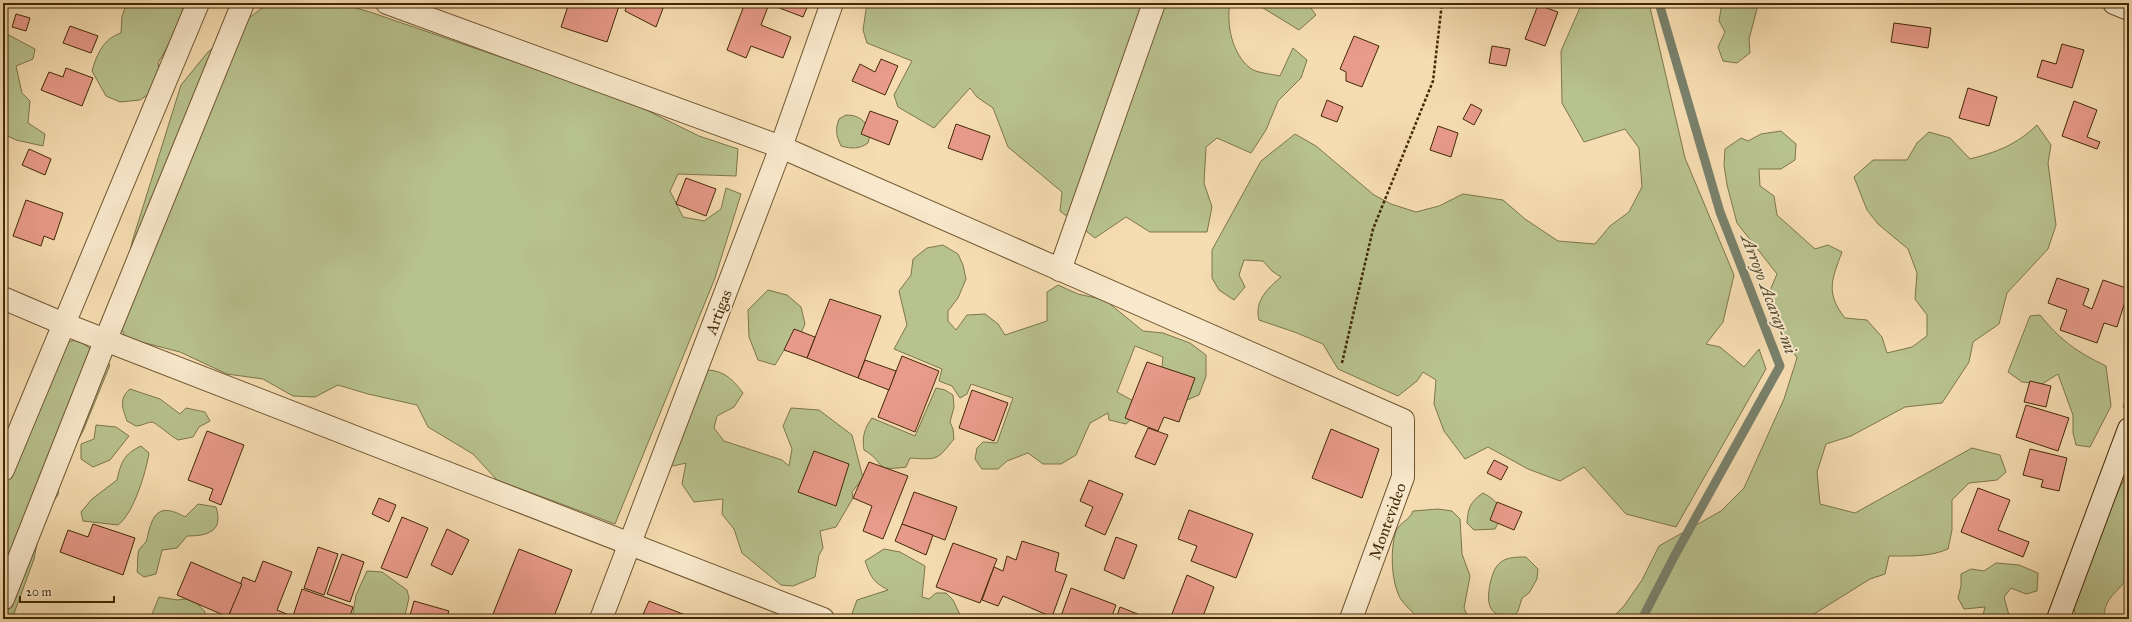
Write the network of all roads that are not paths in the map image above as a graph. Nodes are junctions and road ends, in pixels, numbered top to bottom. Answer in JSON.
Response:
{"nodes":[{"id":1,"x":198,"y":3,"type":"edge"},
{"id":2,"x":243,"y":3,"type":"edge"},
{"id":3,"x":387,"y":3,"type":"edge"},
{"id":4,"x":832,"y":3,"type":"edge"},
{"id":5,"x":1154,"y":3,"type":"edge"},
{"id":6,"x":2114,"y":3,"type":"edge"},
{"id":7,"x":2129,"y":9,"type":"edge"},
{"id":8,"x":781,"y":147,"type":"junction"},
{"id":9,"x":1060,"y":270,"type":"junction"},
{"id":10,"x":3,"y":298,"type":"edge"},
{"id":11,"x":64,"y":324,"type":"junction"},
{"id":12,"x":106,"y":339,"type":"junction"},
{"id":13,"x":2129,"y":429,"type":"edge"},
{"id":14,"x":3,"y":470,"type":"edge"},
{"id":15,"x":630,"y":545,"type":"junction"},
{"id":16,"x":3,"y":599,"type":"edge"},
{"id":17,"x":601,"y":619,"type":"edge"},
{"id":18,"x":823,"y":619,"type":"edge"},
{"id":19,"x":1351,"y":619,"type":"edge"},
{"id":20,"x":2058,"y":619,"type":"edge"}],
"edges":[{"from":1,"to":11,"type":"street"},
{"from":2,"to":12,"type":"street"},
{"from":3,"to":8,"type":"street"},
{"from":4,"to":8,"type":"street","name":"Artigas"},
{"from":5,"to":9,"type":"street"},
{"from":6,"to":7,"type":"street"},
{"from":8,"to":9,"type":"street"},
{"from":8,"to":15,"type":"street","name":"Artigas"},
{"from":9,"to":19,"type":"street","name":"Montevideo"},
{"from":10,"to":11,"type":"street"},
{"from":11,"to":12,"type":"street"},
{"from":11,"to":14,"type":"street"},
{"from":12,"to":15,"type":"street"},
{"from":12,"to":16,"type":"street"},
{"from":13,"to":20,"type":"street"},
{"from":15,"to":17,"type":"street","name":"Artigas"},
{"from":15,"to":18,"type":"street"}]}
